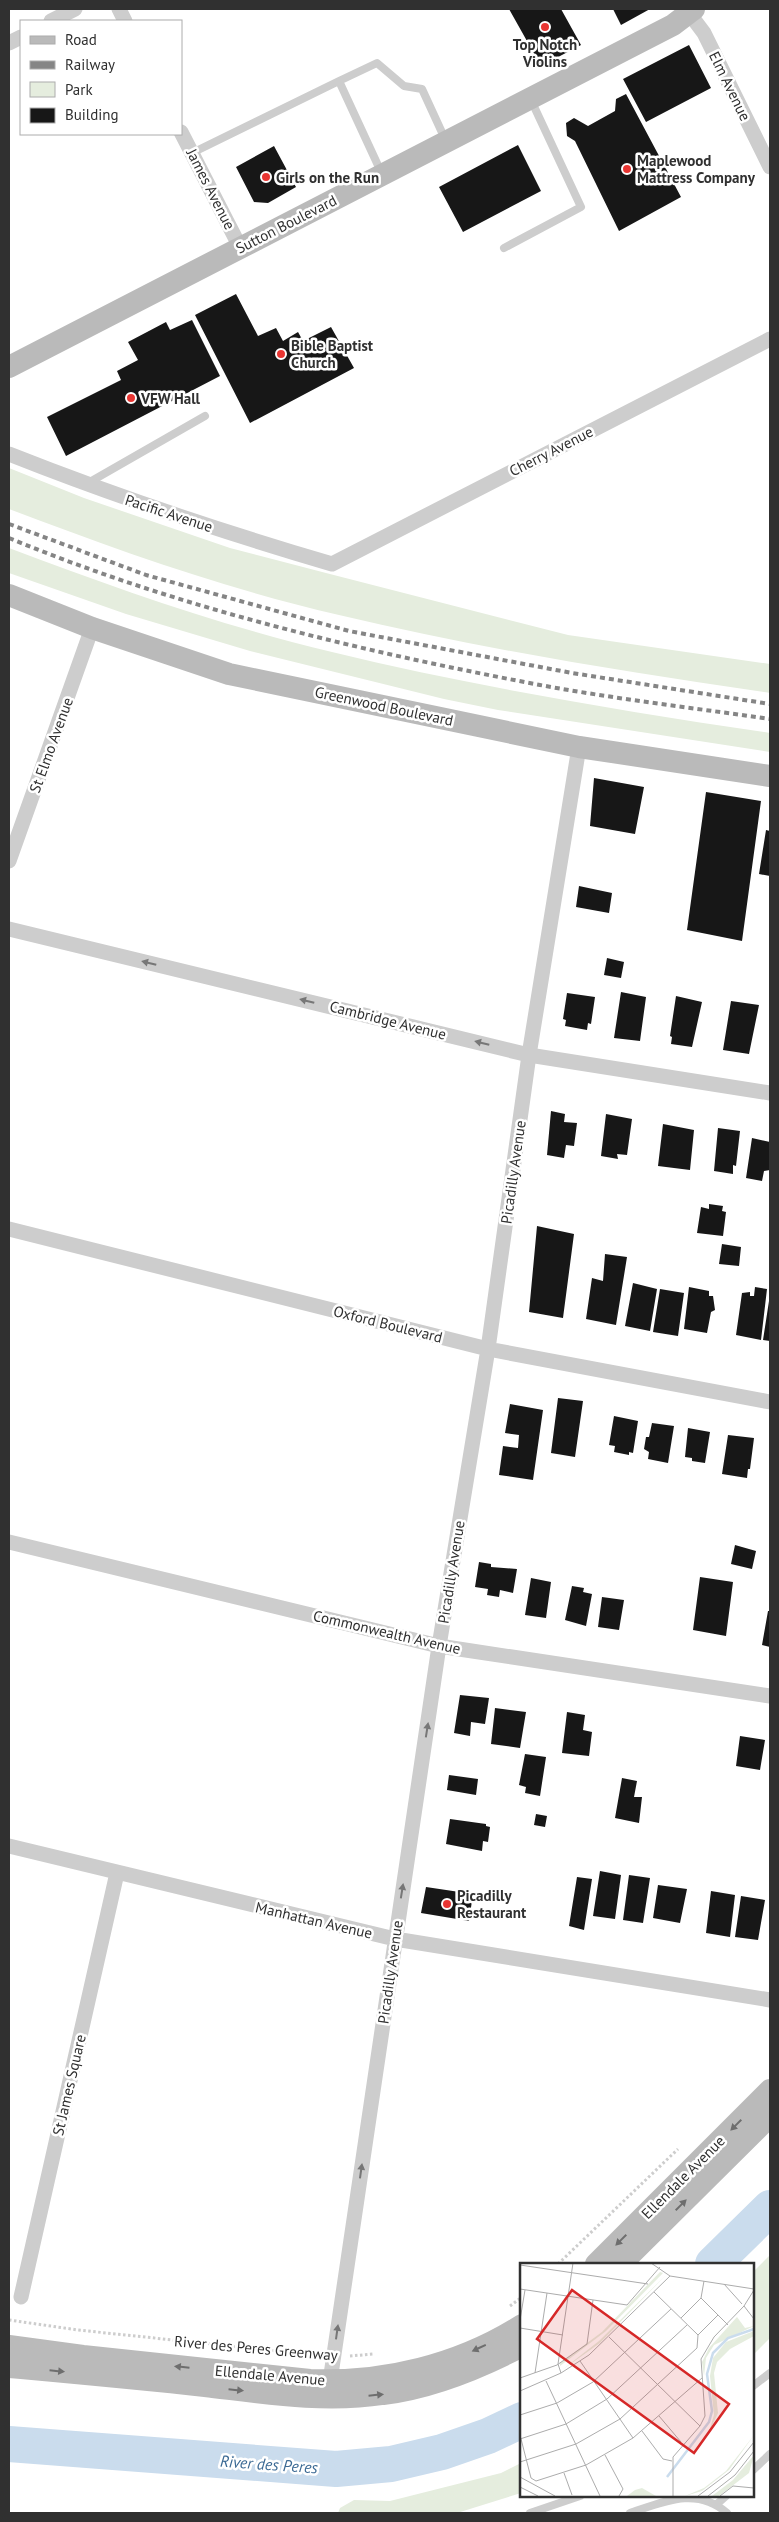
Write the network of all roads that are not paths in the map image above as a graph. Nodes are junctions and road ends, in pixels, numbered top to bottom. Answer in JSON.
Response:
{"nodes":[{"id":1,"x":75,"y":9,"type":"edge"},
{"id":2,"x":690,"y":10,"type":"edge"},
{"id":3,"x":53,"y":20,"type":"edge"},
{"id":4,"x":339,"y":82,"type":"junction"},
{"id":5,"x":530,"y":98,"type":"junction"},
{"id":6,"x":182,"y":134,"type":"edge"},
{"id":7,"x":446,"y":141,"type":"junction"},
{"id":8,"x":192,"y":153,"type":"junction"},
{"id":9,"x":770,"y":167,"type":"edge"},
{"id":10,"x":382,"y":174,"type":"junction"},
{"id":11,"x":240,"y":247,"type":"junction"},
{"id":12,"x":504,"y":248,"type":"dead end"},
{"id":13,"x":770,"y":339,"type":"edge"},
{"id":14,"x":9,"y":367,"type":"edge"},
{"id":15,"x":205,"y":416,"type":"dead end"},
{"id":16,"x":9,"y":454,"type":"edge"},
{"id":17,"x":86,"y":484,"type":"junction"},
{"id":18,"x":332,"y":564,"type":"joint"},
{"id":19,"x":9,"y":595,"type":"edge"},
{"id":20,"x":92,"y":628,"type":"junction"},
{"id":21,"x":579,"y":747,"type":"junction"},
{"id":22,"x":770,"y":776,"type":"edge"},
{"id":23,"x":9,"y":861,"type":"edge"},
{"id":24,"x":9,"y":929,"type":"edge"},
{"id":25,"x":529,"y":1055,"type":"junction"},
{"id":26,"x":770,"y":1093,"type":"edge"},
{"id":27,"x":9,"y":1229,"type":"edge"},
{"id":28,"x":488,"y":1350,"type":"junction"},
{"id":29,"x":770,"y":1402,"type":"edge"},
{"id":30,"x":9,"y":1542,"type":"edge"},
{"id":31,"x":439,"y":1646,"type":"junction"},
{"id":32,"x":770,"y":1696,"type":"edge"},
{"id":33,"x":9,"y":1846,"type":"edge"},
{"id":34,"x":117,"y":1873,"type":"junction"},
{"id":35,"x":395,"y":1939,"type":"junction"},
{"id":36,"x":770,"y":2000,"type":"edge"},
{"id":37,"x":770,"y":2090,"type":"edge"},
{"id":38,"x":770,"y":2116,"type":"edge"},
{"id":39,"x":597,"y":2263,"type":"edge"},
{"id":40,"x":622,"y":2263,"type":"edge"},
{"id":41,"x":21,"y":2297,"type":"dead end"},
{"id":42,"x":520,"y":2326,"type":"edge"},
{"id":43,"x":9,"y":2346,"type":"edge"},
{"id":44,"x":520,"y":2347,"type":"edge"},
{"id":45,"x":9,"y":2367,"type":"edge"},
{"id":46,"x":770,"y":2373,"type":"edge"},
{"id":47,"x":754,"y":2385,"type":"edge"},
{"id":48,"x":329,"y":2389,"type":"junction"},
{"id":49,"x":770,"y":2454,"type":"edge"},
{"id":50,"x":754,"y":2469,"type":"edge"},
{"id":51,"x":577,"y":2497,"type":"edge"},
{"id":52,"x":725,"y":2497,"type":"edge"},
{"id":53,"x":717,"y":2504,"type":"junction"},
{"id":54,"x":530,"y":2513,"type":"edge"},
{"id":55,"x":630,"y":2513,"type":"edge"},
{"id":56,"x":727,"y":2513,"type":"edge"}],
"edges":[{"from":1,"to":3,"type":"street"},
{"from":2,"to":5,"type":"street","name":"Sutton Boulevard"},
{"from":2,"to":9,"type":"street","name":"Elm Avenue"},
{"from":4,"to":7,"type":"lane"},
{"from":4,"to":8,"type":"lane"},
{"from":4,"to":10,"type":"lane"},
{"from":5,"to":7,"type":"street","name":"Sutton Boulevard"},
{"from":5,"to":12,"type":"lane"},
{"from":6,"to":8,"type":"street","name":"James Avenue"},
{"from":7,"to":10,"type":"street","name":"Sutton Boulevard"},
{"from":8,"to":11,"type":"street","name":"James Avenue"},
{"from":10,"to":11,"type":"street","name":"Sutton Boulevard"},
{"from":11,"to":14,"type":"street","name":"Sutton Boulevard"},
{"from":13,"to":18,"type":"street","name":"Cherry Avenue"},
{"from":15,"to":17,"type":"lane"},
{"from":16,"to":17,"type":"street","name":"Pacific Avenue"},
{"from":17,"to":18,"type":"street","name":"Pacific Avenue"},
{"from":19,"to":20,"type":"street","name":"Greenwood Boulevard"},
{"from":20,"to":21,"type":"street","name":"Greenwood Boulevard"},
{"from":20,"to":23,"type":"street","name":"St Elmo Avenue"},
{"from":21,"to":22,"type":"street","name":"Greenwood Boulevard"},
{"from":21,"to":25,"type":"street","name":"Picadilly Avenue"},
{"from":25,"to":24,"type":"street","name":"Cambridge Avenue","one_way":true},
{"from":25,"to":26,"type":"street","name":"Cambridge Avenue"},
{"from":25,"to":28,"type":"street","name":"Picadilly Avenue"},
{"from":27,"to":28,"type":"street","name":"Oxford Boulevard"},
{"from":28,"to":29,"type":"street","name":"Oxford Boulevard"},
{"from":28,"to":31,"type":"street","name":"Picadilly Avenue"},
{"from":30,"to":31,"type":"street","name":"Commonwealth Avenue"},
{"from":31,"to":32,"type":"street","name":"Commonwealth Avenue"},
{"from":35,"to":31,"type":"street","name":"Picadilly Avenue","one_way":true},
{"from":33,"to":34,"type":"street","name":"Manhattan Avenue"},
{"from":34,"to":35,"type":"street","name":"Manhattan Avenue"},
{"from":34,"to":41,"type":"street","name":"St James Square"},
{"from":35,"to":36,"type":"street","name":"Manhattan Avenue"},
{"from":48,"to":35,"type":"street","name":"Picadilly Avenue","one_way":true},
{"from":37,"to":39,"type":"street","name":"Ellendale Avenue","one_way":true},
{"from":40,"to":38,"type":"street","name":"Ellendale Avenue","one_way":true},
{"from":42,"to":48,"type":"street","name":"Ellendale Avenue","one_way":true},
{"from":48,"to":43,"type":"street","name":"Ellendale Avenue","one_way":true},
{"from":48,"to":44,"type":"street","name":"Ellendale Avenue","one_way":true},
{"from":45,"to":48,"type":"street","name":"Ellendale Avenue","one_way":true},
{"from":46,"to":47,"type":"lane"},
{"from":49,"to":50,"type":"lane"},
{"from":51,"to":54,"type":"lane"},
{"from":52,"to":53,"type":"lane"},
{"from":53,"to":55,"type":"lane"},
{"from":53,"to":56,"type":"lane"}]}
